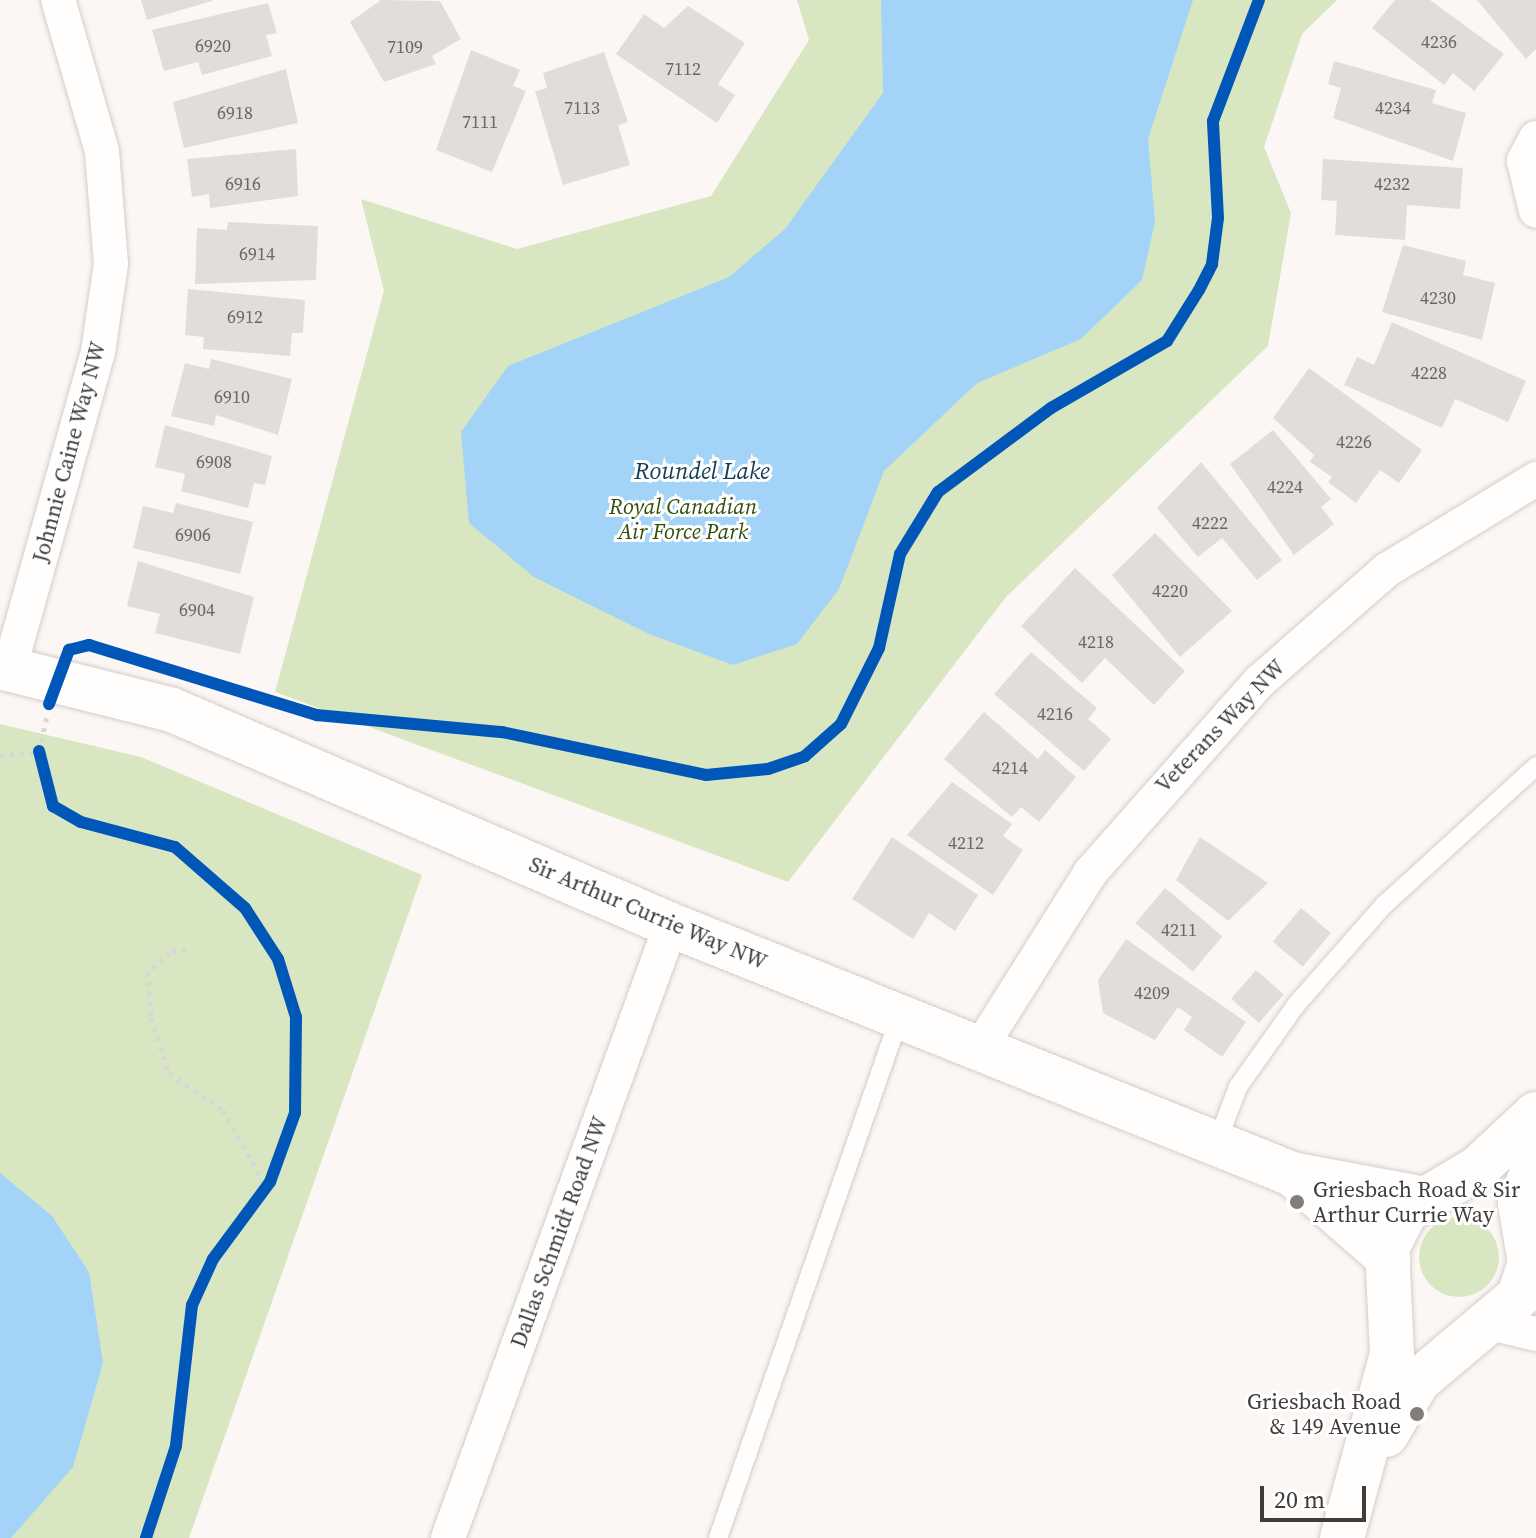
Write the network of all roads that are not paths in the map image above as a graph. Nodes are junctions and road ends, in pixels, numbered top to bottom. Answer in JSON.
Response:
{"nodes":[{"id":1,"x":58,"y":0,"type":"edge"},
{"id":2,"x":1536,"y":138,"type":"edge"},
{"id":3,"x":1536,"y":211,"type":"edge"},
{"id":4,"x":1536,"y":479,"type":"edge"},
{"id":5,"x":5,"y":667,"type":"edge"},
{"id":6,"x":1536,"y":766,"type":"edge"},
{"id":7,"x":671,"y":925,"type":"junction"},
{"id":8,"x":900,"y":1016,"type":"junction"},
{"id":9,"x":980,"y":1048,"type":"junction"},
{"id":10,"x":1536,"y":1114,"type":"edge"},
{"id":11,"x":1216,"y":1145,"type":"junction"},
{"id":12,"x":1536,"y":1162,"type":"edge"},
{"id":13,"x":1292,"y":1174,"type":"junction"},
{"id":14,"x":1431,"y":1195,"type":"junction"},
{"id":15,"x":1529,"y":1259,"type":"edge"},
{"id":16,"x":1388,"y":1271,"type":"junction"},
{"id":17,"x":1485,"y":1326,"type":"junction"},
{"id":18,"x":1536,"y":1334,"type":"edge"},
{"id":19,"x":1354,"y":1493,"type":"junction"},
{"id":20,"x":448,"y":1538,"type":"edge"},
{"id":21,"x":718,"y":1538,"type":"edge"},
{"id":22,"x":1342,"y":1538,"type":"edge"}],
"edges":[{"from":1,"to":5,"type":"street","name":"Johnnie Caine Way NW"},
{"from":2,"to":3,"type":"street"},
{"from":4,"to":9,"type":"street","name":"Veterans Way NW"},
{"from":5,"to":7,"type":"street","name":"Sir Arthur Currie Way NW"},
{"from":6,"to":11,"type":"lane"},
{"from":7,"to":8,"type":"street","name":"Sir Arthur Currie Way NW"},
{"from":7,"to":20,"type":"street","name":"Dallas Schmidt Road NW"},
{"from":8,"to":9,"type":"street","name":"Sir Arthur Currie Way NW"},
{"from":8,"to":21,"type":"lane"},
{"from":9,"to":11,"type":"street","name":"Sir Arthur Currie Way NW"},
{"from":10,"to":14,"type":"street"},
{"from":11,"to":13,"type":"street","name":"Sir Arthur Currie Way NW"},
{"from":12,"to":15,"type":"street"},
{"from":13,"to":14,"type":"street","name":"Sir Arthur Currie Way NW"},
{"from":13,"to":16,"type":"street","name":"Sir Arthur Currie Way NW"},
{"from":14,"to":15,"type":"street","name":"Sir Arthur Currie Way NW"},
{"from":14,"to":16,"type":"street"},
{"from":15,"to":17,"type":"street"},
{"from":16,"to":17,"type":"street"},
{"from":16,"to":19,"type":"street"},
{"from":17,"to":18,"type":"street"},
{"from":17,"to":19,"type":"street"},
{"from":19,"to":22,"type":"street"}]}
